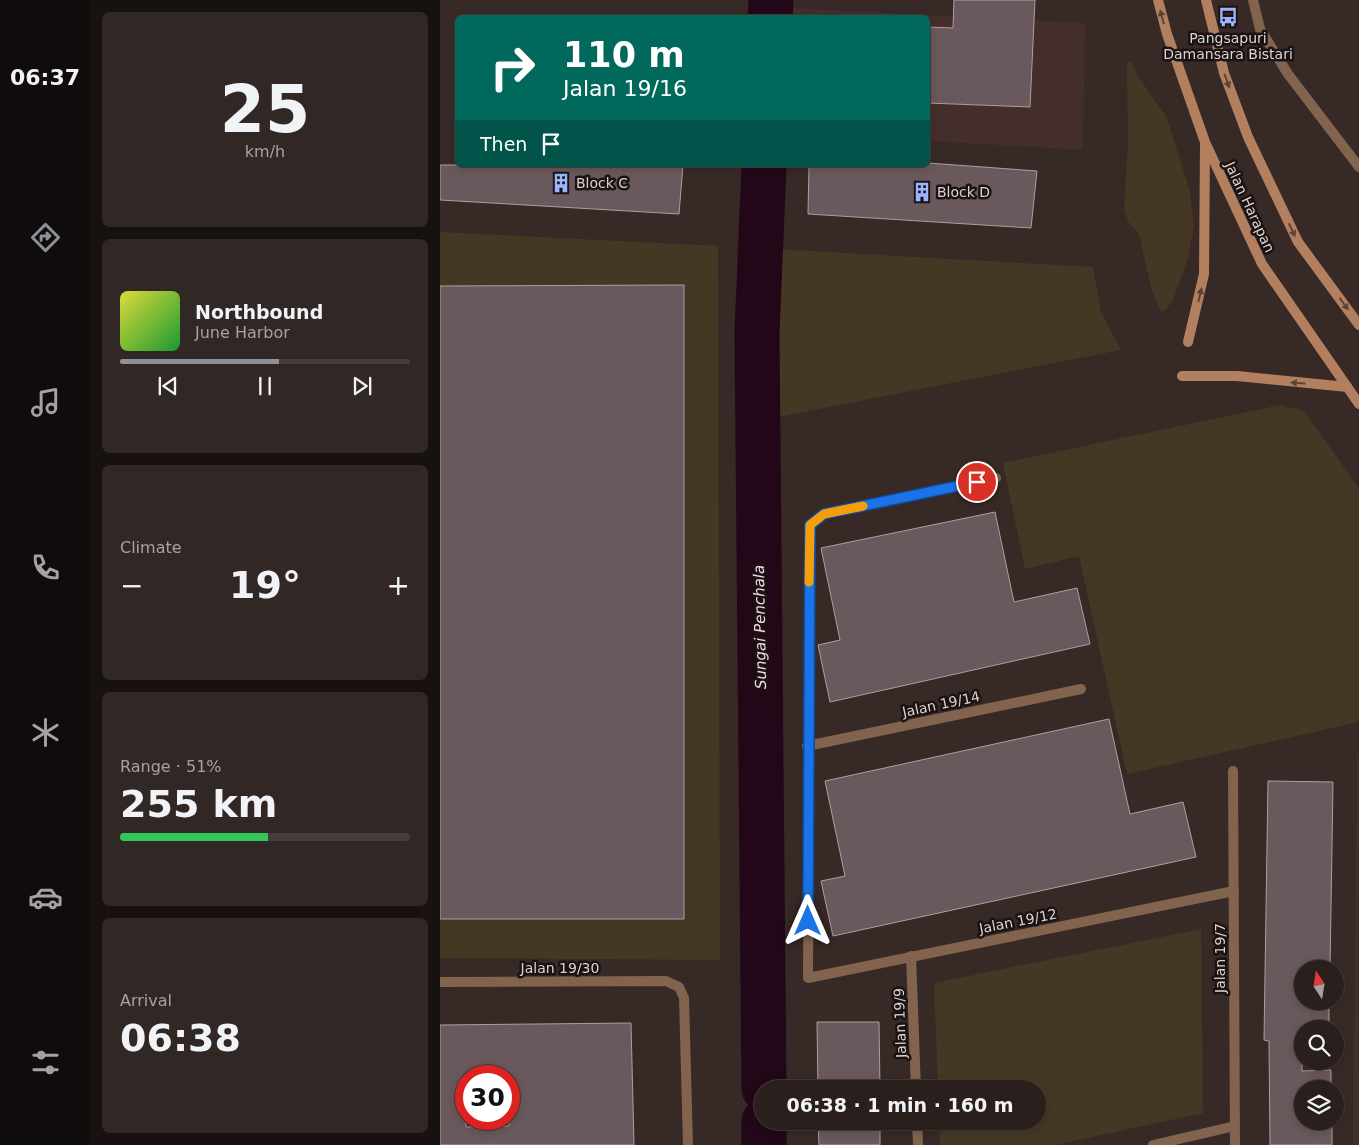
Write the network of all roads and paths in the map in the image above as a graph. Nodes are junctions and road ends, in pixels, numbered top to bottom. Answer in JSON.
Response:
{"nodes":[{"id":1,"x":1158,"y":0,"type":"edge"},
{"id":2,"x":1206,"y":0,"type":"edge"},
{"id":3,"x":1254,"y":0,"type":"edge"},
{"id":4,"x":1205,"y":142,"type":"junction"},
{"id":5,"x":1359,"y":166,"type":"edge"},
{"id":6,"x":1359,"y":325,"type":"edge"},
{"id":7,"x":1188,"y":342,"type":"dead end"},
{"id":8,"x":1182,"y":376,"type":"dead end"},
{"id":9,"x":1347,"y":387,"type":"junction"},
{"id":10,"x":1359,"y":404,"type":"edge"},
{"id":11,"x":996,"y":478,"type":"dead end"},
{"id":12,"x":1081,"y":689,"type":"dead end"},
{"id":13,"x":807,"y":746,"type":"junction"},
{"id":14,"x":1233,"y":771,"type":"dead end"},
{"id":15,"x":1234,"y":891,"type":"junction"},
{"id":16,"x":911,"y":956,"type":"junction"},
{"id":17,"x":440,"y":982,"type":"edge"},
{"id":18,"x":916,"y":1080,"type":"edge"},
{"id":19,"x":1235,"y":1126,"type":"junction"},
{"id":20,"x":917,"y":1130,"type":"edge"},
{"id":21,"x":688,"y":1145,"type":"edge"},
{"id":22,"x":918,"y":1145,"type":"edge"},
{"id":23,"x":1153,"y":1145,"type":"edge"},
{"id":24,"x":1235,"y":1145,"type":"edge"}],
"edges":[{"from":4,"to":1,"type":"main road","name":"Jalan Harapan","one_way":true},
{"from":2,"to":6,"type":"main road","name":"Jalan Harapan","one_way":true},
{"from":3,"to":5,"type":"street"},
{"from":7,"to":4,"type":"main road","one_way":true},
{"from":4,"to":9,"type":"main road","name":"Jalan Harapan"},
{"from":9,"to":8,"type":"main road","one_way":true},
{"from":9,"to":10,"type":"main road","name":"Jalan Harapan"},
{"from":11,"to":13,"type":"street"},
{"from":12,"to":13,"type":"street","name":"Jalan 19/14"},
{"from":13,"to":16,"type":"street","name":"Jalan 19/12"},
{"from":14,"to":15,"type":"street","name":"Jalan 19/7"},
{"from":15,"to":16,"type":"street","name":"Jalan 19/12"},
{"from":15,"to":19,"type":"street","name":"Jalan 19/7"},
{"from":16,"to":18,"type":"street","name":"Jalan 19/9"},
{"from":17,"to":21,"type":"street","name":"Jalan 19/30"},
{"from":19,"to":23,"type":"street"},
{"from":19,"to":24,"type":"street","name":"Jalan 19/7"},
{"from":20,"to":22,"type":"street"}]}
